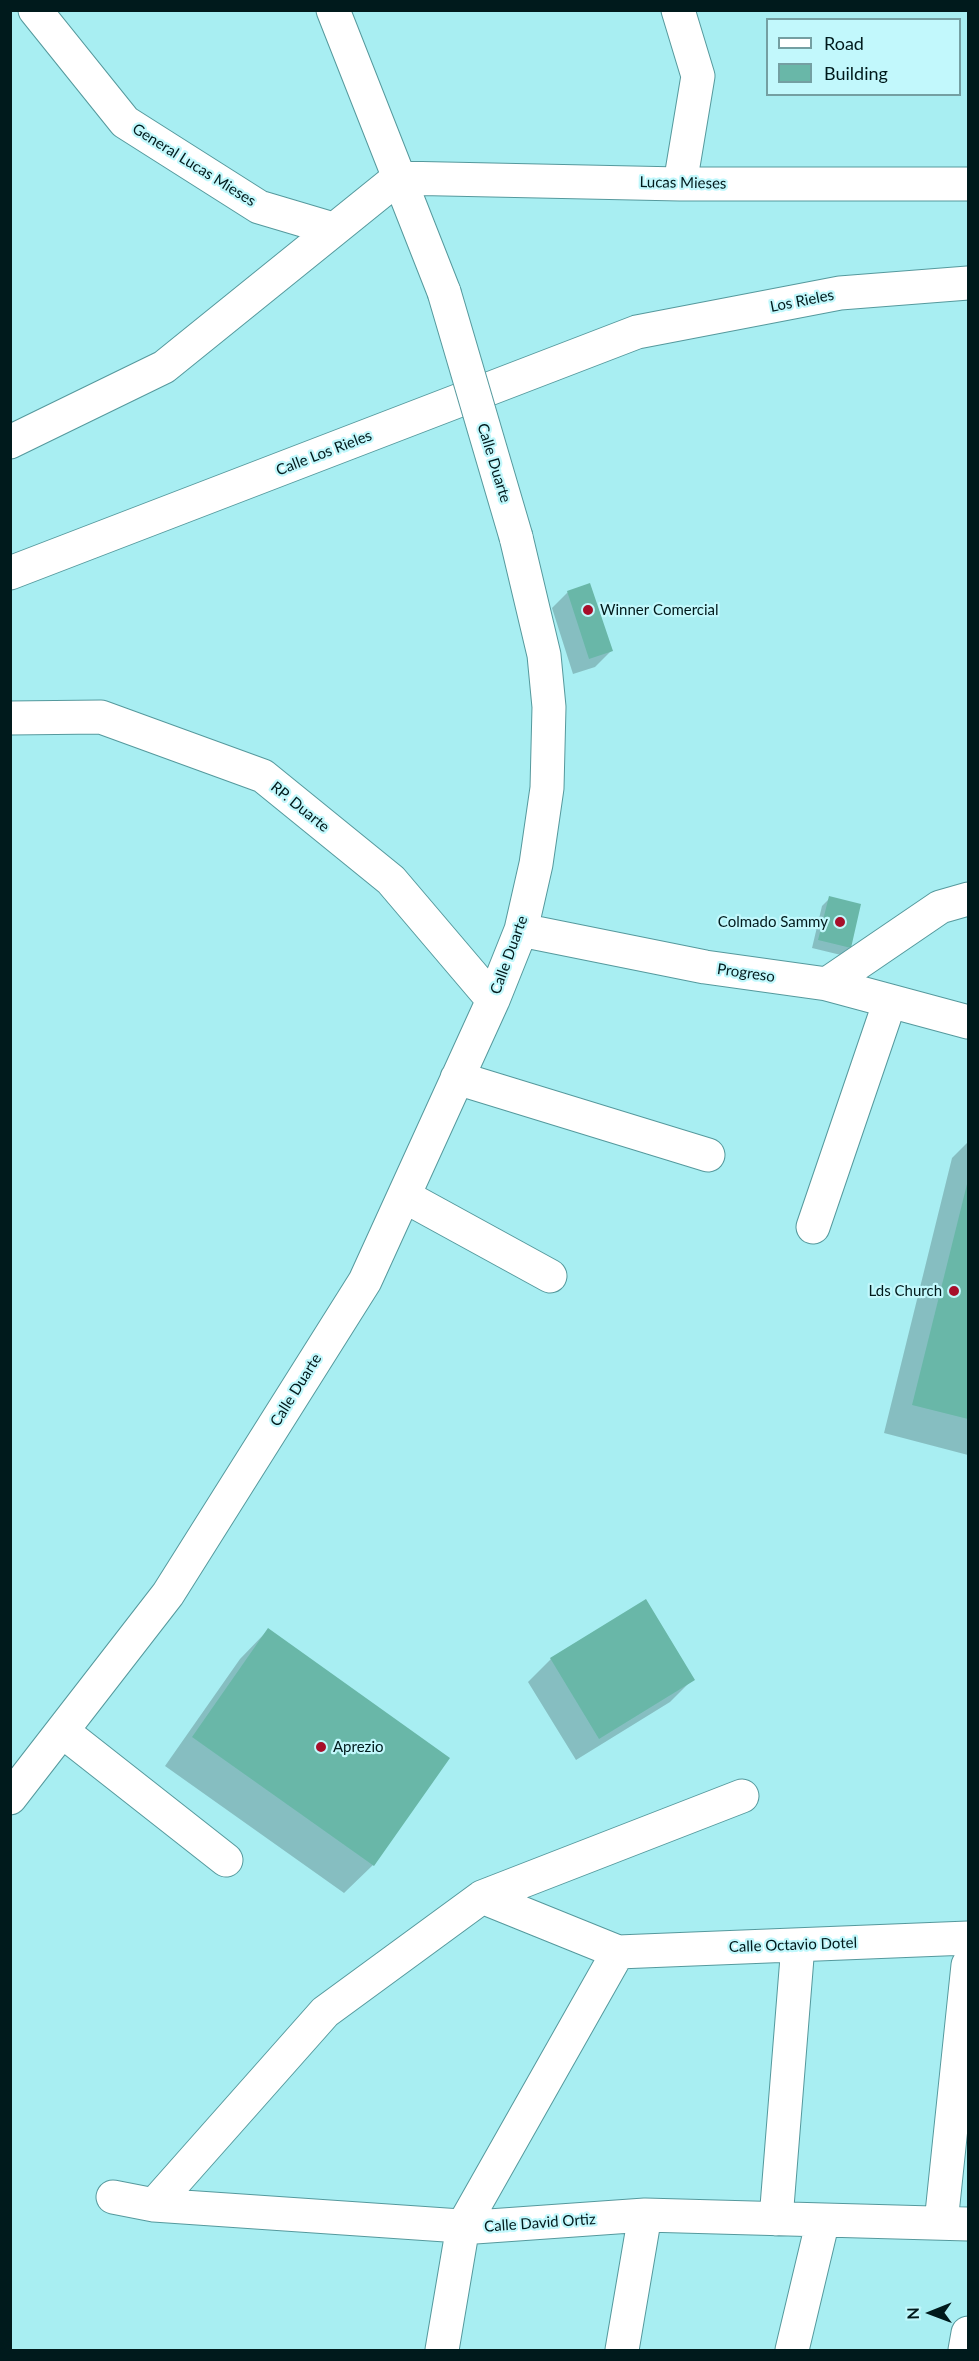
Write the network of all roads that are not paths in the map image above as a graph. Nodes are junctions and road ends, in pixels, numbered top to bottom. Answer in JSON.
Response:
{"nodes":[{"id":1,"x":35,"y":10,"type":"edge"},
{"id":2,"x":333,"y":10,"type":"edge"},
{"id":3,"x":678,"y":10,"type":"edge"},
{"id":4,"x":398,"y":178,"type":"junction"},
{"id":5,"x":680,"y":184,"type":"junction"},
{"id":6,"x":969,"y":184,"type":"edge"},
{"id":7,"x":333,"y":229,"type":"junction"},
{"id":8,"x":969,"y":282,"type":"edge"},
{"id":9,"x":637,"y":332,"type":"joint"},
{"id":10,"x":10,"y":442,"type":"edge"},
{"id":11,"x":10,"y":573,"type":"edge"},
{"id":12,"x":10,"y":718,"type":"edge"},
{"id":13,"x":969,"y":899,"type":"edge"},
{"id":14,"x":521,"y":930,"type":"junction"},
{"id":15,"x":827,"y":984,"type":"junction"},
{"id":16,"x":493,"y":1000,"type":"junction"},
{"id":17,"x":890,"y":1001,"type":"junction"},
{"id":18,"x":969,"y":1022,"type":"edge"},
{"id":19,"x":457,"y":1078,"type":"junction"},
{"id":20,"x":708,"y":1155,"type":"dead end"},
{"id":21,"x":404,"y":1196,"type":"junction"},
{"id":22,"x":813,"y":1227,"type":"dead end"},
{"id":23,"x":550,"y":1276,"type":"dead end"},
{"id":24,"x":62,"y":1731,"type":"junction"},
{"id":25,"x":742,"y":1796,"type":"dead end"},
{"id":26,"x":10,"y":1798,"type":"edge"},
{"id":27,"x":226,"y":1860,"type":"dead end"},
{"id":28,"x":482,"y":1897,"type":"junction"},
{"id":29,"x":969,"y":1938,"type":"edge"},
{"id":30,"x":798,"y":1945,"type":"junction"},
{"id":31,"x":618,"y":1952,"type":"junction"},
{"id":32,"x":969,"y":1965,"type":"edge"},
{"id":33,"x":113,"y":2197,"type":"dead end"},
{"id":34,"x":154,"y":2205,"type":"junction"},
{"id":35,"x":645,"y":2215,"type":"junction"},
{"id":36,"x":776,"y":2219,"type":"junction"},
{"id":37,"x":823,"y":2220,"type":"junction"},
{"id":38,"x":955,"y":2224,"type":"edge"},
{"id":39,"x":463,"y":2226,"type":"junction"},
{"id":40,"x":969,"y":2333,"type":"edge"},
{"id":41,"x":442,"y":2350,"type":"edge"},
{"id":42,"x":622,"y":2350,"type":"edge"},
{"id":43,"x":792,"y":2350,"type":"edge"},
{"id":44,"x":965,"y":2350,"type":"edge"}],
"edges":[{"from":1,"to":7,"type":"street","name":"General Lucas Mieses"},
{"from":2,"to":4,"type":"street","name":"Calle Duarte"},
{"from":3,"to":5,"type":"street"},
{"from":4,"to":5,"type":"street","name":"Lucas Mieses"},
{"from":4,"to":7,"type":"street"},
{"from":4,"to":14,"type":"street","name":"Calle Duarte","bridge":true},
{"from":5,"to":6,"type":"street","name":"Lucas Mieses"},
{"from":7,"to":10,"type":"street"},
{"from":8,"to":9,"type":"street","name":"Los Rieles"},
{"from":9,"to":11,"type":"street","name":"Calle Los Rieles"},
{"from":12,"to":16,"type":"street","name":"RP. Duarte"},
{"from":13,"to":15,"type":"street"},
{"from":14,"to":15,"type":"street","name":"Progreso"},
{"from":14,"to":16,"type":"street","name":"Calle Duarte"},
{"from":15,"to":17,"type":"street","name":"Progreso"},
{"from":16,"to":19,"type":"street","name":"Calle Duarte"},
{"from":17,"to":18,"type":"street","name":"Progreso"},
{"from":17,"to":22,"type":"street"},
{"from":19,"to":20,"type":"street"},
{"from":19,"to":21,"type":"street","name":"Calle Duarte"},
{"from":21,"to":23,"type":"street"},
{"from":21,"to":24,"type":"street","name":"Calle Duarte"},
{"from":24,"to":26,"type":"street","name":"Calle Duarte"},
{"from":24,"to":27,"type":"street"},
{"from":25,"to":28,"type":"street"},
{"from":28,"to":31,"type":"street"},
{"from":28,"to":34,"type":"street"},
{"from":29,"to":30,"type":"street","name":"Calle Octavio Dotel"},
{"from":30,"to":31,"type":"street","name":"Calle Octavio Dotel"},
{"from":30,"to":36,"type":"street"},
{"from":31,"to":39,"type":"street"},
{"from":32,"to":38,"type":"street"},
{"from":33,"to":34,"type":"street","name":"Calle David Ortiz"},
{"from":34,"to":39,"type":"street","name":"Calle David Ortiz"},
{"from":35,"to":36,"type":"street","name":"Calle David Ortiz"},
{"from":35,"to":39,"type":"street","name":"Calle David Ortiz"},
{"from":35,"to":42,"type":"street"},
{"from":36,"to":37,"type":"street","name":"Calle David Ortiz"},
{"from":37,"to":38,"type":"street","name":"Calle David Ortiz"},
{"from":37,"to":43,"type":"street"},
{"from":39,"to":41,"type":"street"},
{"from":40,"to":44,"type":"street"}]}
